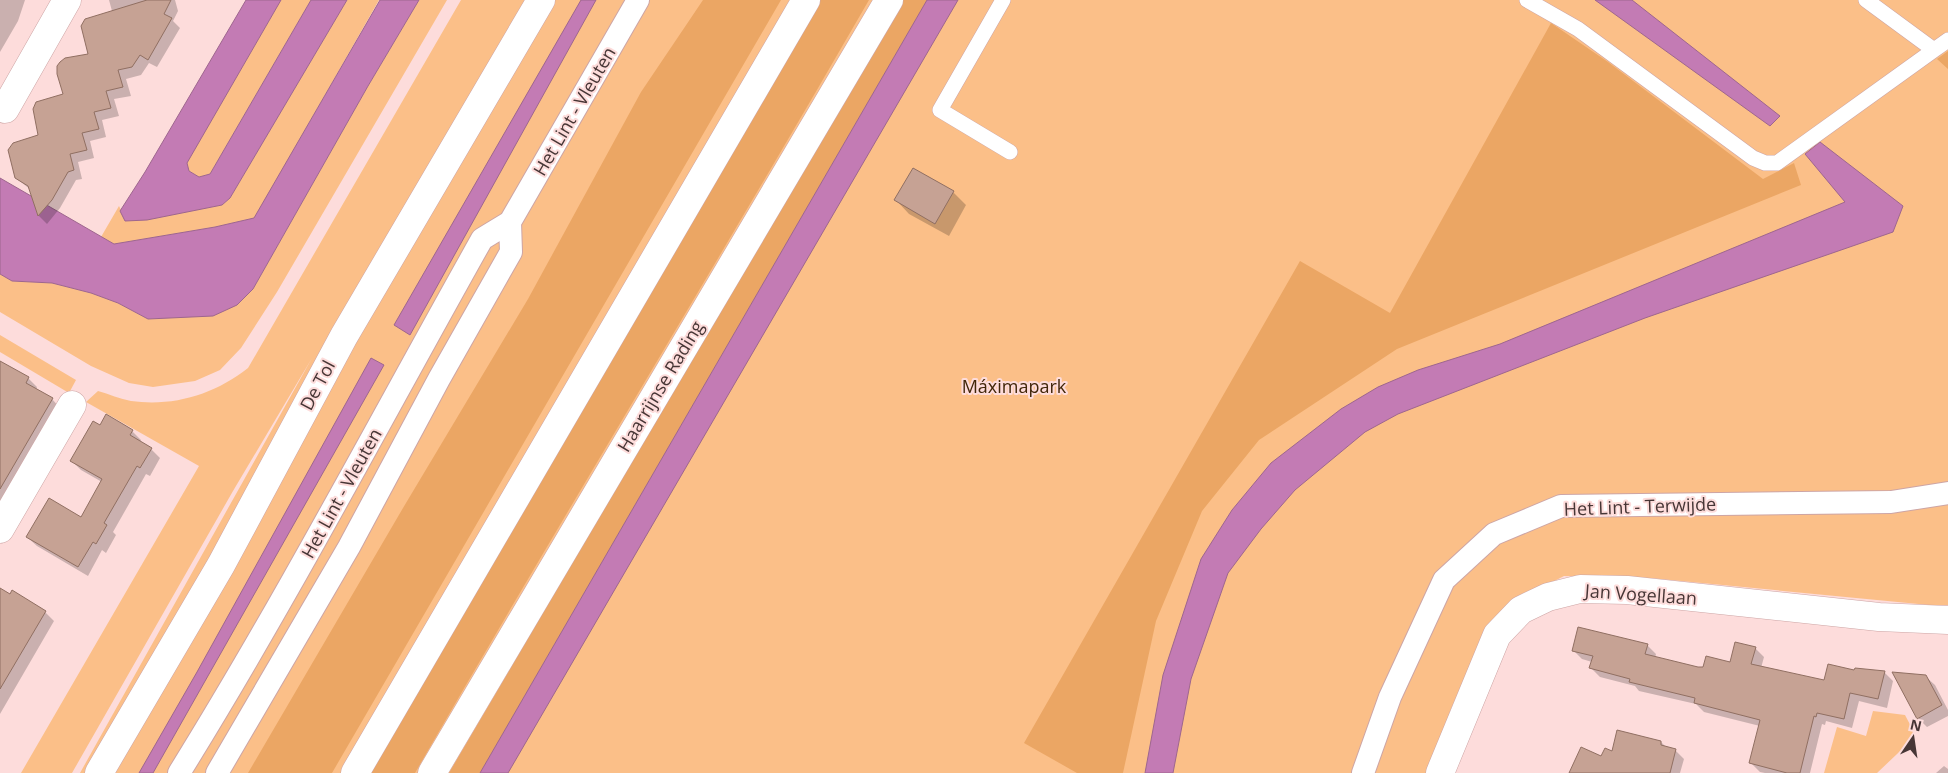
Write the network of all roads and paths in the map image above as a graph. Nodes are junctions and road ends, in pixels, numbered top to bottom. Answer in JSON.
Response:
{"nodes":[{"id":1,"x":67,"y":0,"type":"edge"},
{"id":2,"x":541,"y":0,"type":"edge"},
{"id":3,"x":638,"y":0,"type":"edge"},
{"id":4,"x":806,"y":0,"type":"edge"},
{"id":5,"x":889,"y":0,"type":"edge"},
{"id":6,"x":1003,"y":0,"type":"edge"},
{"id":7,"x":1527,"y":0,"type":"edge"},
{"id":8,"x":1871,"y":1,"type":"edge"},
{"id":9,"x":1948,"y":40,"type":"edge"},
{"id":10,"x":1934,"y":50,"type":"junction"},
{"id":11,"x":0,"y":106,"type":"edge"},
{"id":12,"x":1010,"y":152,"type":"dead end"},
{"id":13,"x":510,"y":222,"type":"junction"},
{"id":14,"x":408,"y":371,"type":"junction"},
{"id":15,"x":439,"y":379,"type":"junction"},
{"id":16,"x":72,"y":405,"type":"dead end"},
{"id":17,"x":1948,"y":493,"type":"edge"},
{"id":18,"x":0,"y":529,"type":"edge"},
{"id":19,"x":321,"y":529,"type":"junction"},
{"id":20,"x":349,"y":547,"type":"junction"},
{"id":21,"x":1948,"y":620,"type":"edge"},
{"id":22,"x":206,"y":730,"type":"junction"},
{"id":23,"x":232,"y":747,"type":"junction"},
{"id":24,"x":99,"y":773,"type":"edge"},
{"id":25,"x":178,"y":773,"type":"edge"},
{"id":26,"x":217,"y":773,"type":"edge"},
{"id":27,"x":355,"y":773,"type":"edge"},
{"id":28,"x":432,"y":773,"type":"edge"},
{"id":29,"x":1364,"y":773,"type":"edge"},
{"id":30,"x":1440,"y":773,"type":"edge"}],
"edges":[{"from":1,"to":11,"type":"main road"},
{"from":2,"to":24,"type":"main road","name":"De Tol"},
{"from":3,"to":13,"type":"street","name":"Het Lint - Vleuten"},
{"from":4,"to":27,"type":"main road"},
{"from":5,"to":28,"type":"main road","name":"Haarrijnse Rading"},
{"from":6,"to":12,"type":"lane"},
{"from":7,"to":10,"type":"lane"},
{"from":8,"to":10,"type":"lane"},
{"from":9,"to":10,"type":"lane"},
{"from":13,"to":14,"type":"street","name":"Het Lint - Vleuten"},
{"from":13,"to":15,"type":"street","name":"Het Lint - Vleuten"},
{"from":14,"to":15,"type":"street"},
{"from":14,"to":19,"type":"street","name":"Het Lint - Vleuten"},
{"from":15,"to":20,"type":"street","name":"Het Lint - Vleuten"},
{"from":16,"to":18,"type":"main road"},
{"from":17,"to":29,"type":"street","name":"Het Lint - Terwijde"},
{"from":19,"to":20,"type":"street"},
{"from":19,"to":22,"type":"street","name":"Het Lint - Vleuten"},
{"from":20,"to":23,"type":"street","name":"Het Lint - Vleuten"},
{"from":21,"to":30,"type":"main road","name":"Jan Vogellaan"},
{"from":22,"to":23,"type":"street"},
{"from":22,"to":25,"type":"street","name":"Het Lint - Vleuten"},
{"from":23,"to":26,"type":"street","name":"Het Lint - Vleuten"}]}
